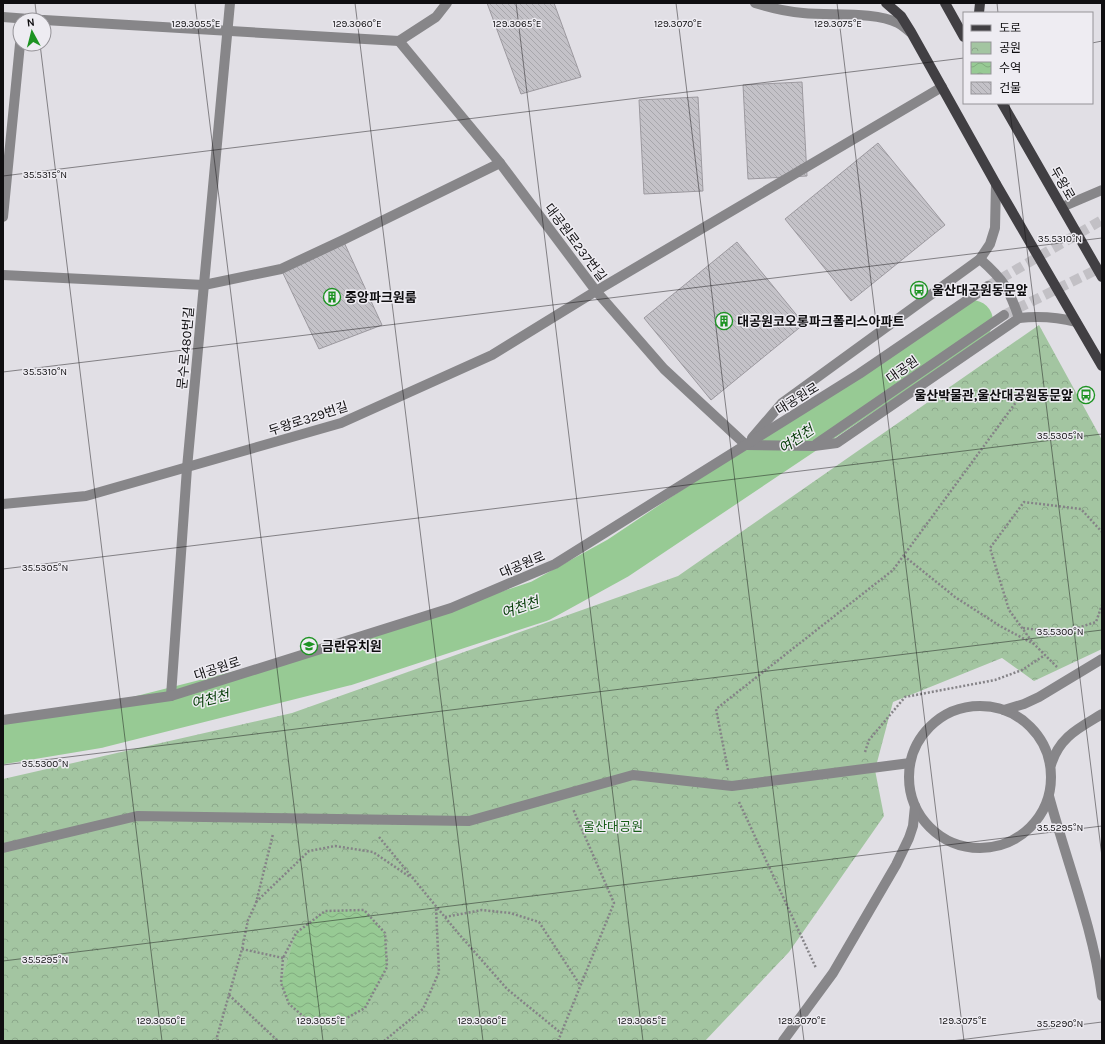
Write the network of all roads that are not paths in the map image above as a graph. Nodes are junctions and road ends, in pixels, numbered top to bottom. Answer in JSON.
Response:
{"nodes":[{"id":1,"x":230,"y":3,"type":"edge"},
{"id":2,"x":447,"y":3,"type":"edge"},
{"id":3,"x":756,"y":3,"type":"edge"},
{"id":4,"x":886,"y":3,"type":"edge"},
{"id":5,"x":946,"y":3,"type":"edge"},
{"id":6,"x":52,"y":21,"type":"edge"},
{"id":7,"x":227,"y":31,"type":"junction"},
{"id":8,"x":911,"y":32,"type":"junction"},
{"id":9,"x":963,"y":35,"type":"edge"},
{"id":10,"x":399,"y":41,"type":"junction"},
{"id":11,"x":19,"y":52,"type":"edge"},
{"id":12,"x":942,"y":87,"type":"junction"},
{"id":13,"x":1003,"y":104,"type":"edge"},
{"id":14,"x":500,"y":163,"type":"junction"},
{"id":15,"x":996,"y":184,"type":"junction"},
{"id":16,"x":1102,"y":190,"type":"edge"},
{"id":17,"x":1062,"y":207,"type":"junction"},
{"id":18,"x":3,"y":218,"type":"edge"},
{"id":19,"x":980,"y":259,"type":"junction"},
{"id":20,"x":3,"y":275,"type":"edge"},
{"id":21,"x":1102,"y":277,"type":"edge"},
{"id":22,"x":204,"y":285,"type":"junction"},
{"id":23,"x":988,"y":286,"type":"tunnel mouth"},
{"id":24,"x":596,"y":291,"type":"junction"},
{"id":25,"x":1004,"y":315,"type":"tunnel mouth"},
{"id":26,"x":1019,"y":318,"type":"junction"},
{"id":27,"x":1076,"y":322,"type":"junction"},
{"id":28,"x":1102,"y":366,"type":"edge"},
{"id":29,"x":746,"y":445,"type":"junction"},
{"id":30,"x":814,"y":446,"type":"junction"},
{"id":31,"x":187,"y":468,"type":"junction"},
{"id":32,"x":3,"y":504,"type":"edge"},
{"id":33,"x":1102,"y":658,"type":"edge"},
{"id":34,"x":172,"y":696,"type":"junction"},
{"id":35,"x":1004,"y":710,"type":"junction"},
{"id":36,"x":1102,"y":714,"type":"edge"},
{"id":37,"x":3,"y":720,"type":"edge"},
{"id":38,"x":910,"y":763,"type":"junction"},
{"id":39,"x":1050,"y":765,"type":"junction"},
{"id":40,"x":1049,"y":796,"type":"junction"},
{"id":41,"x":915,"y":806,"type":"junction"},
{"id":42,"x":3,"y":848,"type":"edge"},
{"id":43,"x":1102,"y":996,"type":"edge"},
{"id":44,"x":783,"y":1041,"type":"edge"}],
"edges":[{"from":1,"to":7,"type":"street","name":"문수로480번길"},
{"from":2,"to":10,"type":"street"},
{"from":3,"to":8,"type":"street"},
{"from":4,"to":8,"type":"main road"},
{"from":5,"to":9,"type":"main road"},
{"from":6,"to":7,"type":"street"},
{"from":7,"to":10,"type":"street"},
{"from":7,"to":22,"type":"street","name":"문수로480번길"},
{"from":8,"to":12,"type":"main road"},
{"from":10,"to":14,"type":"street","name":"대공원로237번길"},
{"from":11,"to":18,"type":"street"},
{"from":12,"to":15,"type":"main road"},
{"from":12,"to":24,"type":"street","name":"두왕로329번길"},
{"from":13,"to":17,"type":"main road","name":"두왕로"},
{"from":14,"to":22,"type":"street"},
{"from":14,"to":24,"type":"street","name":"대공원로237번길"},
{"from":15,"to":19,"type":"street"},
{"from":15,"to":27,"type":"main road"},
{"from":16,"to":17,"type":"street"},
{"from":17,"to":21,"type":"main road","name":"두왕로"},
{"from":19,"to":26,"type":"street"},
{"from":19,"to":29,"type":"street"},
{"from":20,"to":22,"type":"street"},
{"from":22,"to":31,"type":"street","name":"문수로480번길"},
{"from":23,"to":29,"type":"street","name":"대공원로"},
{"from":24,"to":29,"type":"street","name":"대공원로237번길"},
{"from":24,"to":31,"type":"street","name":"두왕로329번길"},
{"from":25,"to":30,"type":"street","name":"대공원"},
{"from":26,"to":27,"type":"street"},
{"from":26,"to":30,"type":"street"},
{"from":27,"to":28,"type":"main road"},
{"from":29,"to":30,"type":"street"},
{"from":29,"to":34,"type":"street","name":"대공원로"},
{"from":31,"to":32,"type":"street","name":"두왕로329번길"},
{"from":31,"to":34,"type":"street","name":"문수로480번길"},
{"from":33,"to":35,"type":"street"},
{"from":34,"to":37,"type":"street","name":"대공원로"},
{"from":35,"to":38,"type":"street"},
{"from":35,"to":39,"type":"street"},
{"from":36,"to":39,"type":"street"},
{"from":38,"to":41,"type":"street"},
{"from":38,"to":42,"type":"street"},
{"from":39,"to":40,"type":"street"},
{"from":40,"to":41,"type":"street"},
{"from":40,"to":43,"type":"street"},
{"from":41,"to":44,"type":"street"}]}
